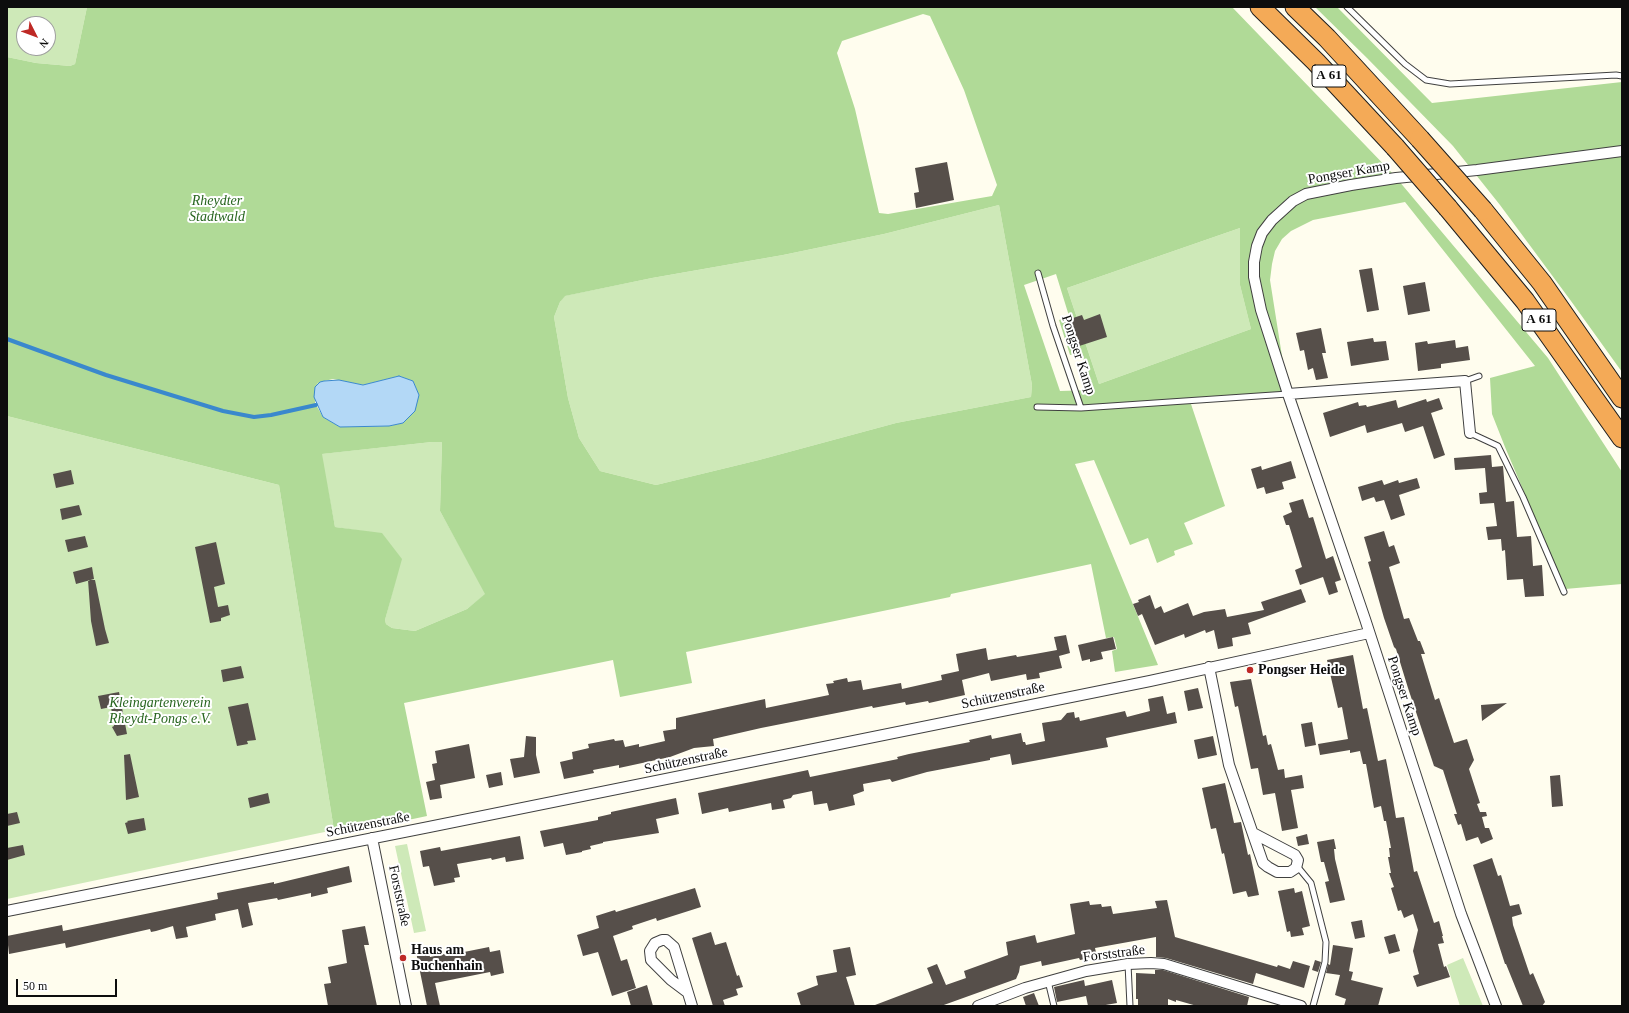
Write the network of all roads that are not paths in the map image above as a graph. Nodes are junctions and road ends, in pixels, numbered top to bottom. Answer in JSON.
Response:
{"nodes":[{"id":1,"x":1260,"y":7,"type":"edge"},
{"id":2,"x":1294,"y":7,"type":"edge"},
{"id":3,"x":1347,"y":7,"type":"edge"},
{"id":4,"x":1622,"y":76,"type":"edge"},
{"id":5,"x":1622,"y":152,"type":"edge"},
{"id":6,"x":1038,"y":273,"type":"dead end"},
{"id":7,"x":1479,"y":376,"type":"dead end"},
{"id":8,"x":1465,"y":381,"type":"junction"},
{"id":9,"x":1288,"y":394,"type":"junction"},
{"id":10,"x":1622,"y":398,"type":"edge"},
{"id":11,"x":1037,"y":407,"type":"dead end"},
{"id":12,"x":1081,"y":408,"type":"junction"},
{"id":13,"x":1470,"y":433,"type":"joint"},
{"id":14,"x":1622,"y":438,"type":"edge"},
{"id":15,"x":1564,"y":592,"type":"dead end"},
{"id":16,"x":1369,"y":633,"type":"junction"},
{"id":17,"x":1209,"y":667,"type":"junction"},
{"id":18,"x":1253,"y":833,"type":"junction"},
{"id":19,"x":372,"y":838,"type":"junction"},
{"id":20,"x":1297,"y":866,"type":"junction"},
{"id":21,"x":7,"y":911,"type":"edge"},
{"id":22,"x":1128,"y":964,"type":"junction"},
{"id":23,"x":1048,"y":981,"type":"junction"},
{"id":24,"x":687,"y":992,"type":"junction"},
{"id":25,"x":406,"y":1006,"type":"edge"},
{"id":26,"x":692,"y":1006,"type":"edge"},
{"id":27,"x":978,"y":1006,"type":"edge"},
{"id":28,"x":1054,"y":1006,"type":"edge"},
{"id":29,"x":1130,"y":1006,"type":"edge"},
{"id":30,"x":1301,"y":1006,"type":"edge"},
{"id":31,"x":1313,"y":1006,"type":"edge"},
{"id":32,"x":1496,"y":1006,"type":"edge"}],
"edges":[{"from":1,"to":14,"type":"highway","number":"A 61","bridge":true},
{"from":2,"to":10,"type":"highway","number":"A 61","bridge":true},
{"from":3,"to":4,"type":"lane"},
{"from":5,"to":9,"type":"street","name":"Pongser Kamp"},
{"from":6,"to":12,"type":"lane","name":"Pongser Kamp"},
{"from":7,"to":8,"type":"lane"},
{"from":8,"to":9,"type":"street","name":"Pongser Kamp"},
{"from":8,"to":13,"type":"street"},
{"from":9,"to":12,"type":"lane","name":"Pongser Kamp"},
{"from":9,"to":16,"type":"street","name":"Pongser Kamp"},
{"from":11,"to":12,"type":"lane"},
{"from":13,"to":15,"type":"lane"},
{"from":16,"to":17,"type":"street","name":"Schützenstraße"},
{"from":16,"to":32,"type":"street","name":"Pongser Kamp"},
{"from":17,"to":18,"type":"street"},
{"from":17,"to":19,"type":"street","name":"Schützenstraße"},
{"from":18,"to":20,"type":"street"},
{"from":18,"to":20,"type":"street"},
{"from":19,"to":21,"type":"street","name":"Schützenstraße"},
{"from":19,"to":25,"type":"street","name":"Forststraße"},
{"from":20,"to":31,"type":"lane"},
{"from":22,"to":23,"type":"street","name":"Forststraße"},
{"from":22,"to":29,"type":"lane"},
{"from":22,"to":30,"type":"street","name":"Forststraße"},
{"from":23,"to":27,"type":"street","name":"Forststraße"},
{"from":23,"to":28,"type":"lane"},
{"from":24,"to":24,"type":"street"},
{"from":24,"to":26,"type":"street"}]}
